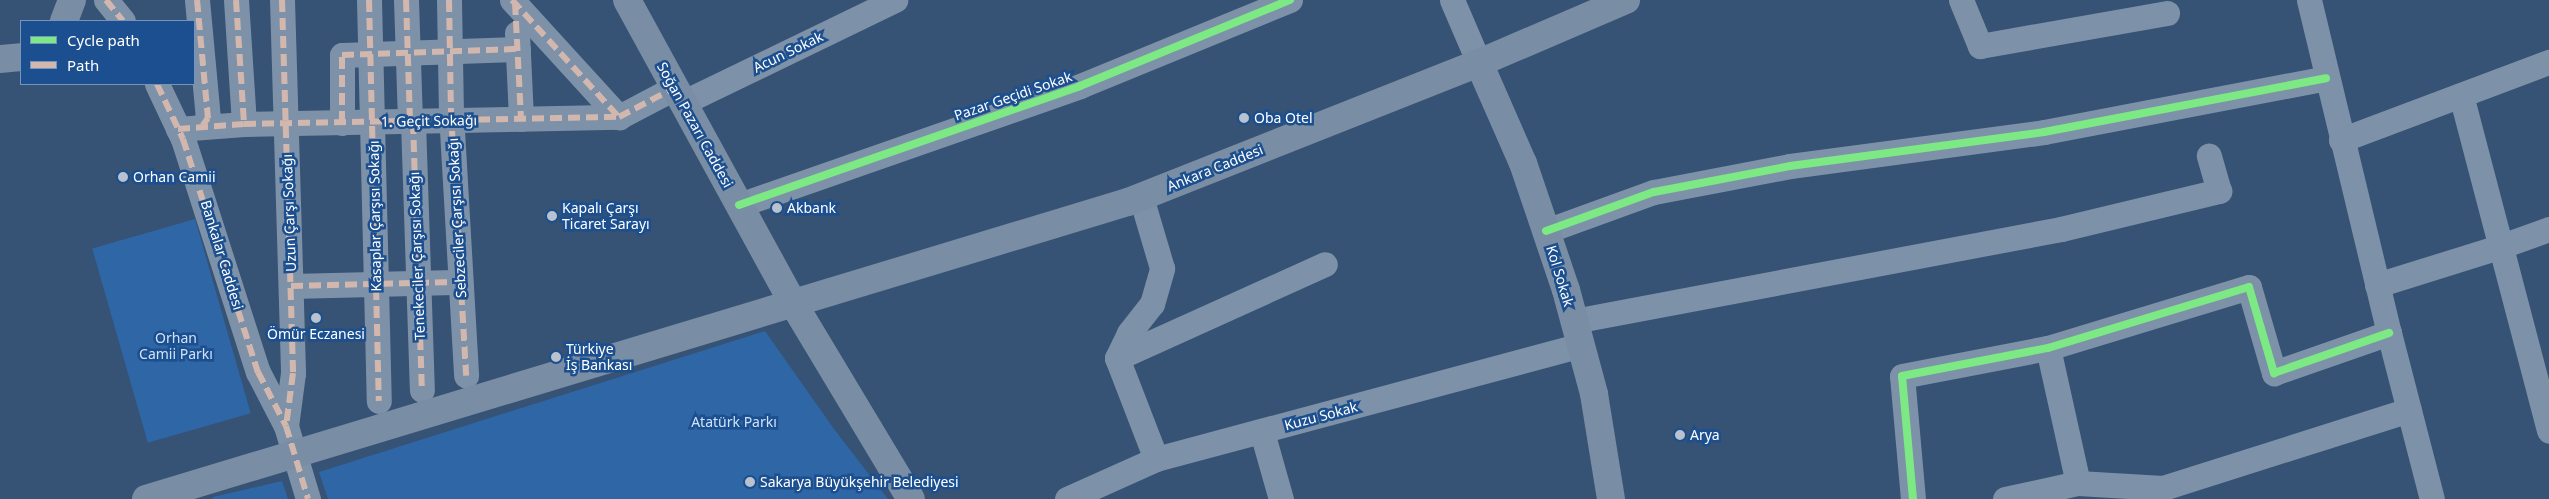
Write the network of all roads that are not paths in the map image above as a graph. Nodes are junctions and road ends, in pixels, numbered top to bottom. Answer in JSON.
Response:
{"nodes":[{"id":1,"x":72,"y":0,"type":"edge"},
{"id":2,"x":106,"y":0,"type":"edge"},
{"id":3,"x":197,"y":0,"type":"edge"},
{"id":4,"x":236,"y":0,"type":"edge"},
{"id":5,"x":282,"y":0,"type":"edge"},
{"id":6,"x":369,"y":0,"type":"edge"},
{"id":7,"x":406,"y":0,"type":"edge"},
{"id":8,"x":449,"y":0,"type":"edge"},
{"id":9,"x":627,"y":0,"type":"edge"},
{"id":10,"x":895,"y":0,"type":"edge"},
{"id":11,"x":1290,"y":0,"type":"edge"},
{"id":12,"x":1452,"y":0,"type":"edge"},
{"id":13,"x":1626,"y":0,"type":"edge"},
{"id":14,"x":1961,"y":0,"type":"edge"},
{"id":15,"x":2309,"y":0,"type":"edge"},
{"id":16,"x":514,"y":2,"type":"edge"},
{"id":17,"x":1255,"y":7,"type":"edge"},
{"id":18,"x":2167,"y":13,"type":"dead end"},
{"id":19,"x":64,"y":20,"type":"edge"},
{"id":20,"x":122,"y":20,"type":"edge"},
{"id":21,"x":518,"y":49,"type":"junction"},
{"id":22,"x":449,"y":50,"type":"junction"},
{"id":23,"x":408,"y":51,"type":"junction"},
{"id":24,"x":370,"y":53,"type":"junction"},
{"id":25,"x":20,"y":57,"type":"edge"},
{"id":26,"x":0,"y":59,"type":"edge"},
{"id":27,"x":2549,"y":62,"type":"edge"},
{"id":28,"x":1479,"y":63,"type":"junction"},
{"id":29,"x":2326,"y":78,"type":"junction"},
{"id":30,"x":157,"y":85,"type":"edge"},
{"id":31,"x":678,"y":95,"type":"junction"},
{"id":32,"x":2461,"y":95,"type":"junction"},
{"id":33,"x":620,"y":116,"type":"junction"},
{"id":34,"x":521,"y":119,"type":"junction"},
{"id":35,"x":452,"y":121,"type":"junction"},
{"id":36,"x":372,"y":122,"type":"junction"},
{"id":37,"x":411,"y":122,"type":"junction"},
{"id":38,"x":286,"y":123,"type":"junction"},
{"id":39,"x":342,"y":123,"type":"junction"},
{"id":40,"x":244,"y":124,"type":"junction"},
{"id":41,"x":203,"y":125,"type":"junction"},
{"id":42,"x":178,"y":129,"type":"junction"},
{"id":43,"x":2341,"y":140,"type":"junction"},
{"id":44,"x":2209,"y":156,"type":"dead end"},
{"id":45,"x":1141,"y":197,"type":"junction"},
{"id":46,"x":739,"y":205,"type":"junction"},
{"id":47,"x":2549,"y":229,"type":"edge"},
{"id":48,"x":1546,"y":231,"type":"junction"},
{"id":49,"x":2500,"y":247,"type":"junction"},
{"id":50,"x":1325,"y":264,"type":"dead end"},
{"id":51,"x":417,"y":282,"type":"junction"},
{"id":52,"x":454,"y":282,"type":"dead end"},
{"id":53,"x":377,"y":284,"type":"junction"},
{"id":54,"x":2377,"y":285,"type":"junction"},
{"id":55,"x":291,"y":286,"type":"junction"},
{"id":56,"x":793,"y":303,"type":"junction"},
{"id":57,"x":1577,"y":333,"type":"junction"},
{"id":58,"x":2389,"y":333,"type":"junction"},
{"id":59,"x":2048,"y":348,"type":"junction"},
{"id":60,"x":1117,"y":358,"type":"junction"},
{"id":61,"x":466,"y":376,"type":"dead end"},
{"id":62,"x":422,"y":390,"type":"dead end"},
{"id":63,"x":379,"y":401,"type":"dead end"},
{"id":64,"x":2409,"y":410,"type":"junction"},
{"id":65,"x":286,"y":426,"type":"junction"},
{"id":66,"x":2549,"y":431,"type":"edge"},
{"id":67,"x":1262,"y":432,"type":"junction"},
{"id":68,"x":295,"y":454,"type":"junction"},
{"id":69,"x":1156,"y":459,"type":"junction"},
{"id":70,"x":226,"y":475,"type":"junction"},
{"id":71,"x":2078,"y":483,"type":"junction"},
{"id":72,"x":2163,"y":493,"type":"edge"},
{"id":73,"x":146,"y":499,"type":"edge"},
{"id":74,"x":199,"y":499,"type":"edge"},
{"id":75,"x":308,"y":499,"type":"edge"},
{"id":76,"x":910,"y":499,"type":"edge"},
{"id":77,"x":1067,"y":499,"type":"edge"},
{"id":78,"x":1281,"y":499,"type":"edge"},
{"id":79,"x":1611,"y":499,"type":"edge"},
{"id":80,"x":1913,"y":499,"type":"edge"},
{"id":81,"x":2005,"y":499,"type":"edge"},
{"id":82,"x":2432,"y":499,"type":"edge"}],
"edges":[{"from":1,"to":19,"type":"main road"},
{"from":2,"to":20,"type":"street"},
{"from":3,"to":41,"type":"street"},
{"from":4,"to":40,"type":"street"},
{"from":5,"to":38,"type":"street","name":"Uzun Çarşı Sokağı"},
{"from":6,"to":24,"type":"street","name":"Kasaplar Çarşısı Sokağı"},
{"from":7,"to":23,"type":"street","name":"Tenekeciler Çarşısı Sokağı"},
{"from":8,"to":22,"type":"street","name":"Sebzeciler Çarşısı Sokağı"},
{"from":9,"to":31,"type":"main road","name":"Soğan Pazarı Caddesi"},
{"from":10,"to":31,"type":"street","name":"Acun Sokak"},
{"from":11,"to":17,"type":"street","name":"Pazar Geçidi Sokak"},
{"from":12,"to":28,"type":"street"},
{"from":13,"to":28,"type":"main road","name":"Ankara Caddesi"},
{"from":14,"to":18,"type":"street"},
{"from":15,"to":29,"type":"street"},
{"from":16,"to":21,"type":"street"},
{"from":16,"to":33,"type":"street"},
{"from":17,"to":46,"type":"street","name":"Pazar Geçidi Sokak"},
{"from":21,"to":22,"type":"street"},
{"from":21,"to":34,"type":"street"},
{"from":22,"to":23,"type":"street"},
{"from":22,"to":35,"type":"street","name":"Sebzeciler Çarşısı Sokağı"},
{"from":23,"to":24,"type":"street"},
{"from":23,"to":37,"type":"street","name":"Tenekeciler Çarşısı Sokağı"},
{"from":24,"to":36,"type":"street","name":"Kasaplar Çarşısı Sokağı"},
{"from":24,"to":39,"type":"street"},
{"from":25,"to":26,"type":"main road"},
{"from":27,"to":32,"type":"street"},
{"from":28,"to":45,"type":"main road","name":"Ankara Caddesi"},
{"from":28,"to":48,"type":"main road","name":"Kol Sokak"},
{"from":29,"to":43,"type":"street"},
{"from":29,"to":48,"type":"street"},
{"from":30,"to":42,"type":"street","name":"Bankalar Caddesi"},
{"from":31,"to":33,"type":"street","name":"1. Geçit Sokağı"},
{"from":31,"to":46,"type":"main road","name":"Soğan Pazarı Caddesi"},
{"from":32,"to":43,"type":"street"},
{"from":32,"to":49,"type":"street"},
{"from":33,"to":34,"type":"street","name":"1. Geçit Sokağı"},
{"from":34,"to":35,"type":"street","name":"1. Geçit Sokağı"},
{"from":35,"to":37,"type":"street","name":"1. Geçit Sokağı"},
{"from":35,"to":61,"type":"street","name":"Sebzeciler Çarşısı Sokağı"},
{"from":36,"to":37,"type":"street","name":"1. Geçit Sokağı"},
{"from":36,"to":39,"type":"street","name":"1. Geçit Sokağı"},
{"from":36,"to":53,"type":"street","name":"Kasaplar Çarşısı Sokağı"},
{"from":37,"to":51,"type":"street","name":"Tenekeciler Çarşısı Sokağı"},
{"from":38,"to":39,"type":"street","name":"1. Geçit Sokağı"},
{"from":38,"to":40,"type":"street","name":"1. Geçit Sokağı"},
{"from":38,"to":55,"type":"street","name":"Uzun Çarşı Sokağı"},
{"from":40,"to":41,"type":"street","name":"1. Geçit Sokağı"},
{"from":41,"to":42,"type":"street","name":"1. Geçit Sokağı"},
{"from":42,"to":65,"type":"street","name":"Bankalar Caddesi"},
{"from":43,"to":54,"type":"street"},
{"from":44,"to":57,"type":"street","name":"Kuzu Sokak"},
{"from":45,"to":56,"type":"main road","name":"Ankara Caddesi"},
{"from":45,"to":60,"type":"street"},
{"from":46,"to":56,"type":"main road","name":"Soğan Pazarı Caddesi"},
{"from":47,"to":49,"type":"street"},
{"from":48,"to":57,"type":"main road","name":"Kol Sokak"},
{"from":49,"to":54,"type":"street"},
{"from":49,"to":66,"type":"street"},
{"from":50,"to":60,"type":"street"},
{"from":51,"to":52,"type":"street"},
{"from":51,"to":53,"type":"street"},
{"from":51,"to":62,"type":"street","name":"Tenekeciler Çarşısı Sokağı"},
{"from":53,"to":55,"type":"street"},
{"from":53,"to":63,"type":"street","name":"Kasaplar Çarşısı Sokağı"},
{"from":54,"to":58,"type":"street"},
{"from":55,"to":65,"type":"street","name":"Uzun Çarşı Sokağı"},
{"from":56,"to":68,"type":"main road","name":"Ankara Caddesi"},
{"from":56,"to":76,"type":"main road","name":"Soğan Pazarı Caddesi"},
{"from":57,"to":67,"type":"street","name":"Kuzu Sokak"},
{"from":57,"to":79,"type":"main road","name":"Kol Sokak"},
{"from":58,"to":59,"type":"street"},
{"from":58,"to":64,"type":"street"},
{"from":59,"to":71,"type":"street"},
{"from":59,"to":80,"type":"street"},
{"from":60,"to":69,"type":"street"},
{"from":64,"to":72,"type":"street"},
{"from":64,"to":82,"type":"street"},
{"from":65,"to":68,"type":"street","name":"Bankalar Caddesi"},
{"from":67,"to":69,"type":"street","name":"Kuzu Sokak"},
{"from":67,"to":78,"type":"street"},
{"from":68,"to":70,"type":"main road","name":"Ankara Caddesi"},
{"from":68,"to":75,"type":"street","name":"Bankalar Caddesi"},
{"from":69,"to":77,"type":"street","name":"Kuzu Sokak"},
{"from":70,"to":73,"type":"main road","name":"Ankara Caddesi"},
{"from":70,"to":74,"type":"main road"},
{"from":71,"to":72,"type":"street"},
{"from":71,"to":81,"type":"street"}]}
